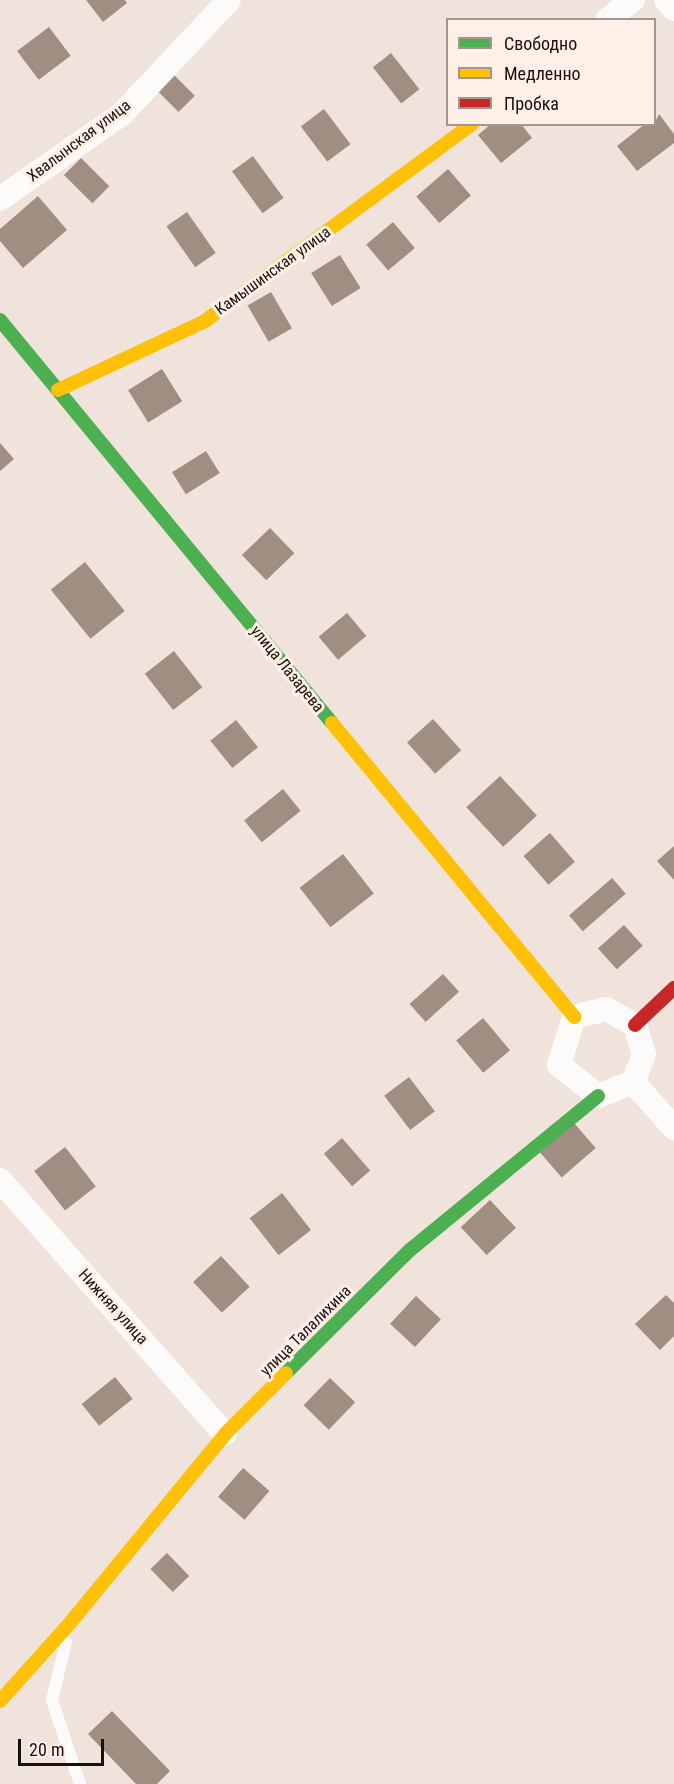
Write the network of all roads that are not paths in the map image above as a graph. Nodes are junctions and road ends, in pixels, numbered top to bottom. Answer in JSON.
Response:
{"nodes":[{"id":1,"x":229,"y":0,"type":"edge"},
{"id":2,"x":633,"y":0,"type":"edge"},
{"id":3,"x":666,"y":0,"type":"edge"},
{"id":4,"x":674,"y":9,"type":"edge"},
{"id":5,"x":610,"y":18,"type":"edge"},
{"id":6,"x":469,"y":126,"type":"edge"},
{"id":7,"x":0,"y":199,"type":"edge"},
{"id":8,"x":0,"y":320,"type":"edge"},
{"id":9,"x":58,"y":390,"type":"junction"},
{"id":10,"x":674,"y":988,"type":"edge"},
{"id":11,"x":574,"y":1017,"type":"junction"},
{"id":12,"x":635,"y":1025,"type":"junction"},
{"id":13,"x":633,"y":1082,"type":"junction"},
{"id":14,"x":598,"y":1096,"type":"junction"},
{"id":15,"x":674,"y":1128,"type":"edge"},
{"id":16,"x":0,"y":1180,"type":"edge"},
{"id":17,"x":225,"y":1434,"type":"junction"},
{"id":18,"x":70,"y":1623,"type":"junction"},
{"id":19,"x":0,"y":1701,"type":"edge"},
{"id":20,"x":80,"y":1784,"type":"edge"}],
"edges":[{"from":1,"to":7,"type":"street","name":"Хвалынская улица"},
{"from":2,"to":5,"type":"street"},
{"from":3,"to":4,"type":"street"},
{"from":6,"to":9,"type":"street","name":"Камышинская улица"},
{"from":8,"to":9,"type":"street","name":"улица Лазарева"},
{"from":9,"to":11,"type":"street","name":"улица Лазарева"},
{"from":10,"to":12,"type":"street"},
{"from":11,"to":12,"type":"street"},
{"from":11,"to":14,"type":"street"},
{"from":12,"to":13,"type":"street"},
{"from":13,"to":14,"type":"street"},
{"from":13,"to":15,"type":"street"},
{"from":14,"to":17,"type":"street","name":"улица Талалихина"},
{"from":16,"to":17,"type":"street","name":"Нижняя улица"},
{"from":17,"to":18,"type":"street","name":"улица Талалихина"},
{"from":18,"to":19,"type":"street","name":"улица Талалихина"},
{"from":18,"to":20,"type":"lane"}]}
